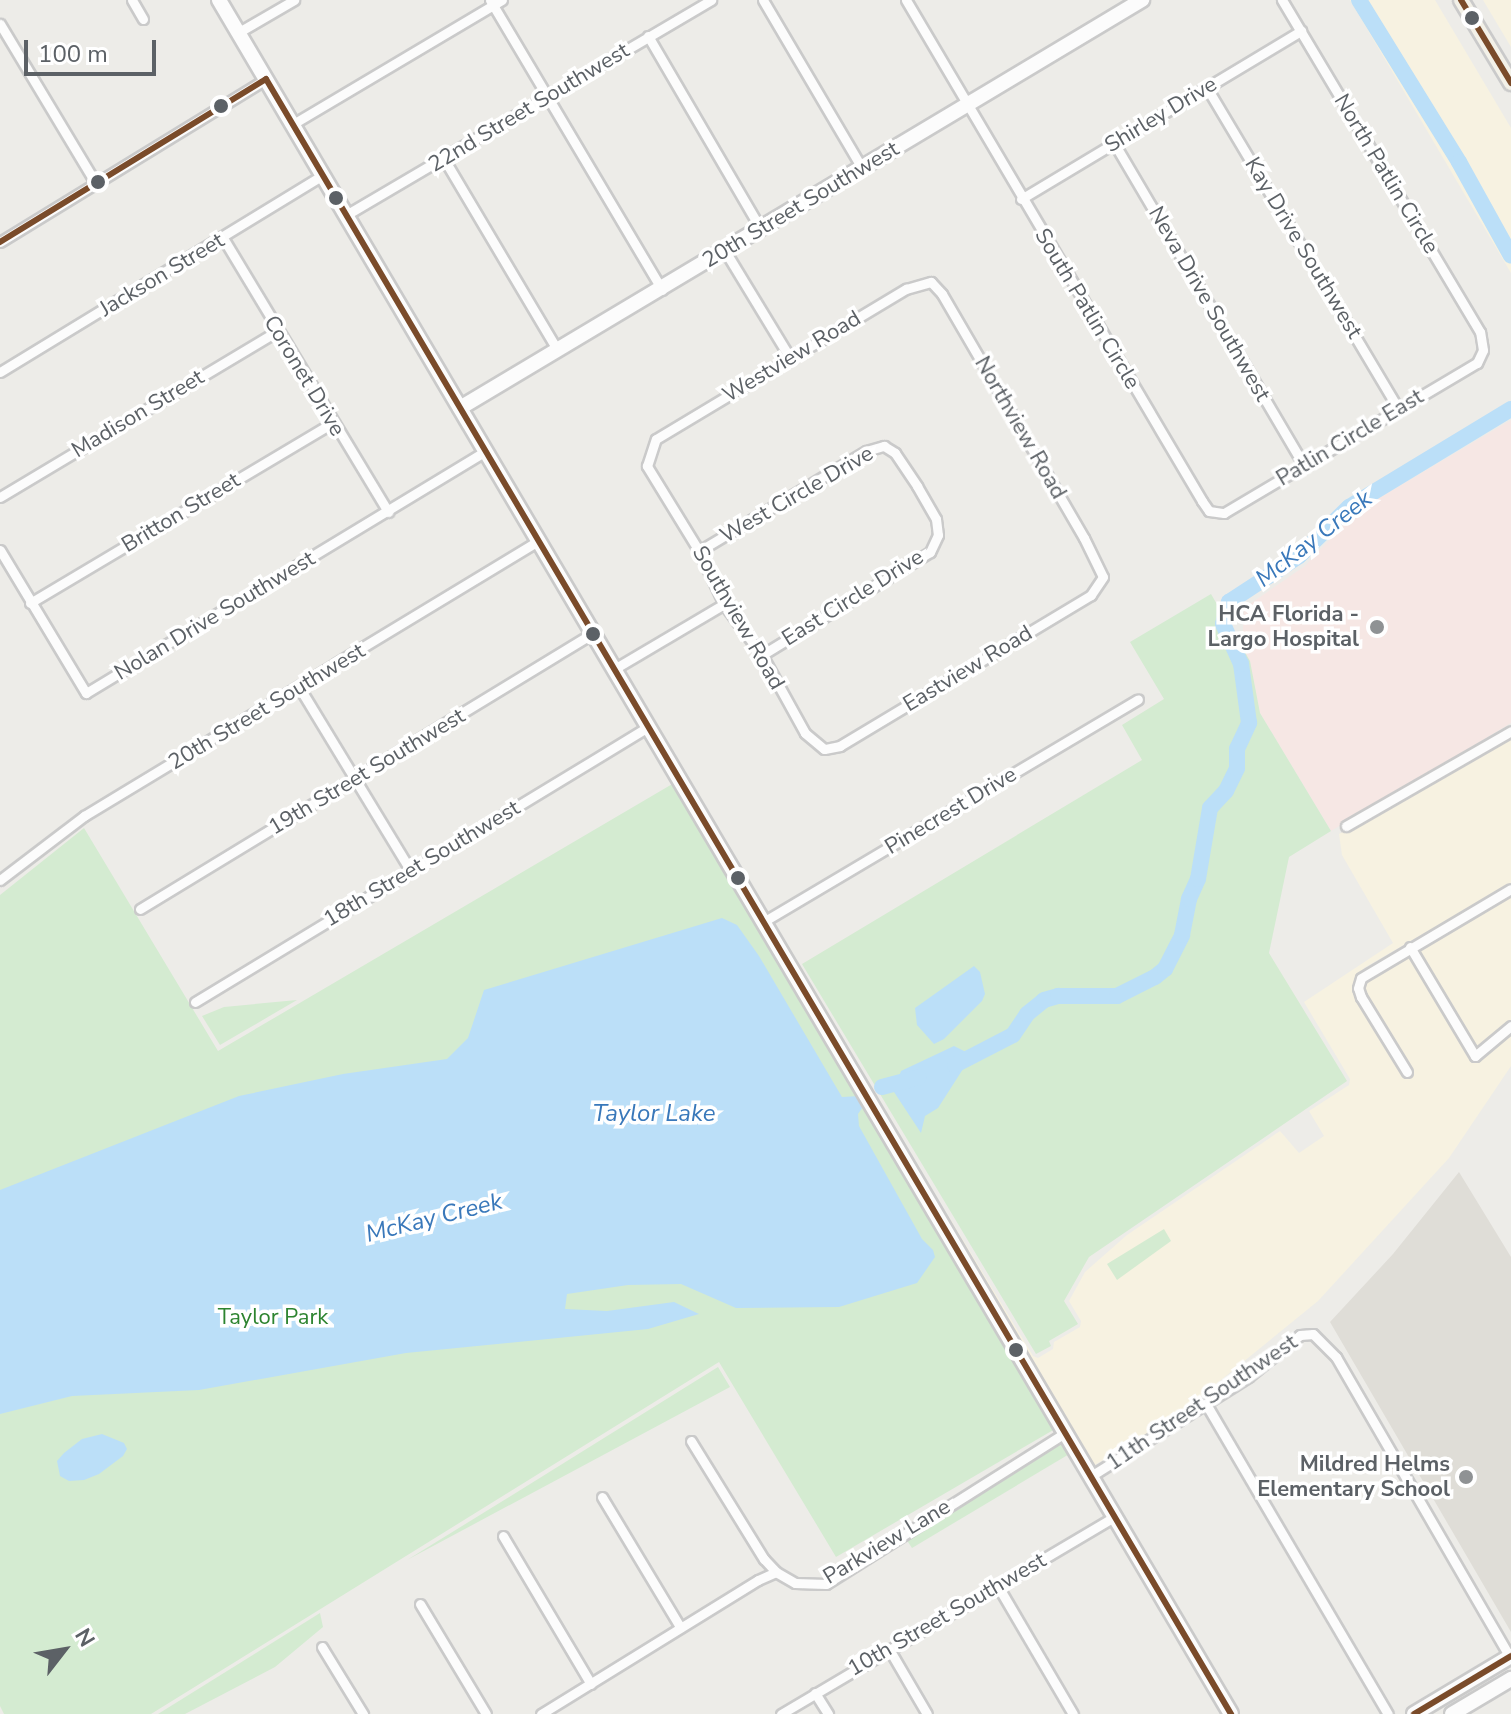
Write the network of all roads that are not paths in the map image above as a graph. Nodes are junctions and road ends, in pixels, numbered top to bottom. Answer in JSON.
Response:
{"nodes":[{"id":1,"x":132,"y":0,"type":"edge"},
{"id":2,"x":219,"y":0,"type":"edge"},
{"id":3,"x":294,"y":0,"type":"edge"},
{"id":4,"x":711,"y":0,"type":"edge"},
{"id":5,"x":763,"y":0,"type":"edge"},
{"id":6,"x":906,"y":0,"type":"edge"},
{"id":7,"x":1142,"y":0,"type":"edge"},
{"id":8,"x":1282,"y":0,"type":"edge"},
{"id":9,"x":1461,"y":0,"type":"edge"},
{"id":10,"x":495,"y":2,"type":"edge"},
{"id":11,"x":143,"y":19,"type":"dead end"},
{"id":12,"x":0,"y":24,"type":"edge"},
{"id":13,"x":1301,"y":31,"type":"junction"},
{"id":14,"x":239,"y":32,"type":"junction"},
{"id":15,"x":648,"y":36,"type":"junction"},
{"id":16,"x":266,"y":79,"type":"junction"},
{"id":17,"x":1511,"y":83,"type":"edge"},
{"id":18,"x":1207,"y":88,"type":"junction"},
{"id":19,"x":547,"y":97,"type":"junction"},
{"id":20,"x":966,"y":106,"type":"junction"},
{"id":21,"x":293,"y":124,"type":"junction"},
{"id":22,"x":1114,"y":143,"type":"junction"},
{"id":23,"x":444,"y":159,"type":"junction"},
{"id":24,"x":862,"y":168,"type":"junction"},
{"id":25,"x":323,"y":175,"type":"junction"},
{"id":26,"x":96,"y":184,"type":"junction"},
{"id":27,"x":1021,"y":199,"type":"junction"},
{"id":28,"x":346,"y":215,"type":"junction"},
{"id":29,"x":761,"y":229,"type":"junction"},
{"id":30,"x":223,"y":238,"type":"junction"},
{"id":31,"x":0,"y":242,"type":"edge"},
{"id":32,"x":725,"y":251,"type":"junction"},
{"id":33,"x":931,"y":282,"type":"joint"},
{"id":34,"x":662,"y":290,"type":"junction"},
{"id":35,"x":277,"y":331,"type":"junction"},
{"id":36,"x":1483,"y":350,"type":"joint"},
{"id":37,"x":558,"y":351,"type":"junction"},
{"id":38,"x":790,"y":358,"type":"junction"},
{"id":39,"x":0,"y":372,"type":"edge"},
{"id":40,"x":460,"y":408,"type":"junction"},
{"id":41,"x":1398,"y":409,"type":"junction"},
{"id":42,"x":332,"y":423,"type":"junction"},
{"id":43,"x":656,"y":439,"type":"joint"},
{"id":44,"x":485,"y":451,"type":"junction"},
{"id":45,"x":895,"y":453,"type":"joint"},
{"id":46,"x":1304,"y":466,"type":"junction"},
{"id":47,"x":0,"y":497,"type":"edge"},
{"id":48,"x":1209,"y":511,"type":"joint"},
{"id":49,"x":388,"y":512,"type":"junction"},
{"id":50,"x":538,"y":541,"type":"junction"},
{"id":51,"x":0,"y":550,"type":"edge"},
{"id":52,"x":699,"y":551,"type":"junction"},
{"id":53,"x":1103,"y":577,"type":"joint"},
{"id":54,"x":30,"y":603,"type":"junction"},
{"id":55,"x":724,"y":604,"type":"junction"},
{"id":56,"x":593,"y":633,"type":"junction"},
{"id":57,"x":762,"y":655,"type":"junction"},
{"id":58,"x":614,"y":669,"type":"junction"},
{"id":59,"x":299,"y":687,"type":"junction"},
{"id":60,"x":1138,"y":699,"type":"dead end"},
{"id":61,"x":648,"y":727,"type":"junction"},
{"id":62,"x":1511,"y":731,"type":"edge"},
{"id":63,"x":824,"y":749,"type":"joint"},
{"id":64,"x":354,"y":780,"type":"junction"},
{"id":65,"x":1346,"y":826,"type":"dead end"},
{"id":66,"x":411,"y":871,"type":"junction"},
{"id":67,"x":0,"y":880,"type":"edge"},
{"id":68,"x":1511,"y":889,"type":"edge"},
{"id":69,"x":140,"y":909,"type":"dead end"},
{"id":70,"x":763,"y":922,"type":"junction"},
{"id":71,"x":1410,"y":947,"type":"junction"},
{"id":72,"x":195,"y":1002,"type":"dead end"},
{"id":73,"x":1511,"y":1026,"type":"edge"},
{"id":74,"x":1407,"y":1072,"type":"dead end"},
{"id":75,"x":1206,"y":1404,"type":"junction"},
{"id":76,"x":1065,"y":1433,"type":"junction"},
{"id":77,"x":691,"y":1441,"type":"dead end"},
{"id":78,"x":1091,"y":1476,"type":"junction"},
{"id":79,"x":602,"y":1497,"type":"dead end"},
{"id":80,"x":1114,"y":1517,"type":"junction"},
{"id":81,"x":503,"y":1536,"type":"dead end"},
{"id":82,"x":776,"y":1572,"type":"junction"},
{"id":83,"x":999,"y":1588,"type":"junction"},
{"id":84,"x":420,"y":1604,"type":"dead end"},
{"id":85,"x":680,"y":1627,"type":"junction"},
{"id":86,"x":322,"y":1647,"type":"dead end"},
{"id":87,"x":889,"y":1649,"type":"junction"},
{"id":88,"x":1511,"y":1657,"type":"edge"},
{"id":89,"x":1511,"y":1679,"type":"edge"},
{"id":90,"x":591,"y":1684,"type":"junction"},
{"id":91,"x":815,"y":1693,"type":"junction"},
{"id":92,"x":363,"y":1714,"type":"edge"},
{"id":93,"x":486,"y":1714,"type":"edge"},
{"id":94,"x":541,"y":1714,"type":"edge"},
{"id":95,"x":781,"y":1714,"type":"edge"},
{"id":96,"x":828,"y":1714,"type":"edge"},
{"id":97,"x":927,"y":1714,"type":"edge"},
{"id":98,"x":1073,"y":1714,"type":"edge"},
{"id":99,"x":1231,"y":1714,"type":"edge"},
{"id":100,"x":1388,"y":1714,"type":"edge"},
{"id":101,"x":1414,"y":1714,"type":"edge"},
{"id":102,"x":1452,"y":1714,"type":"edge"}],
"edges":[{"from":1,"to":11,"type":"street"},
{"from":2,"to":14,"type":"street"},
{"from":3,"to":14,"type":"street"},
{"from":4,"to":15,"type":"street","name":"22nd Street Southwest"},
{"from":5,"to":24,"type":"street"},
{"from":6,"to":20,"type":"street","name":"South Patlin Circle"},
{"from":7,"to":20,"type":"street","name":"20th Street Southwest"},
{"from":8,"to":13,"type":"street","name":"North Patlin Circle"},
{"from":9,"to":17,"type":"main road"},
{"from":10,"to":19,"type":"street"},
{"from":10,"to":21,"type":"street"},
{"from":12,"to":26,"type":"street"},
{"from":13,"to":18,"type":"street","name":"Shirley Drive"},
{"from":13,"to":36,"type":"street","name":"North Patlin Circle"},
{"from":14,"to":16,"type":"street"},
{"from":15,"to":19,"type":"street","name":"22nd Street Southwest"},
{"from":15,"to":29,"type":"street"},
{"from":16,"to":21,"type":"street"},
{"from":16,"to":26,"type":"street"},
{"from":18,"to":22,"type":"street","name":"Shirley Drive"},
{"from":18,"to":41,"type":"street","name":"Kay Drive Southwest"},
{"from":19,"to":23,"type":"street","name":"22nd Street Southwest"},
{"from":19,"to":34,"type":"street"},
{"from":20,"to":24,"type":"street","name":"20th Street Southwest"},
{"from":20,"to":27,"type":"street","name":"South Patlin Circle"},
{"from":21,"to":25,"type":"street"},
{"from":22,"to":27,"type":"street","name":"Shirley Drive"},
{"from":22,"to":46,"type":"street","name":"Neva Drive Southwest"},
{"from":23,"to":28,"type":"street","name":"22nd Street Southwest"},
{"from":23,"to":37,"type":"street"},
{"from":24,"to":29,"type":"street","name":"20th Street Southwest"},
{"from":25,"to":28,"type":"street"},
{"from":25,"to":30,"type":"street","name":"Jackson Street"},
{"from":26,"to":31,"type":"street"},
{"from":27,"to":48,"type":"street","name":"South Patlin Circle"},
{"from":28,"to":40,"type":"street"},
{"from":29,"to":32,"type":"street","name":"20th Street Southwest"},
{"from":30,"to":35,"type":"street","name":"Coronet Drive"},
{"from":30,"to":39,"type":"street","name":"Jackson Street"},
{"from":32,"to":34,"type":"street","name":"20th Street Southwest"},
{"from":32,"to":38,"type":"street"},
{"from":33,"to":38,"type":"street","name":"Westview Road"},
{"from":33,"to":53,"type":"street","name":"Northview Road"},
{"from":34,"to":37,"type":"street","name":"20th Street Southwest"},
{"from":35,"to":42,"type":"street","name":"Coronet Drive"},
{"from":35,"to":47,"type":"street","name":"Madison Street"},
{"from":36,"to":41,"type":"street","name":"Patlin Circle East"},
{"from":37,"to":40,"type":"street","name":"20th Street Southwest"},
{"from":38,"to":43,"type":"street","name":"Westview Road"},
{"from":40,"to":44,"type":"street"},
{"from":41,"to":46,"type":"street","name":"Patlin Circle East"},
{"from":42,"to":49,"type":"street","name":"Coronet Drive"},
{"from":42,"to":54,"type":"street","name":"Britton Street"},
{"from":43,"to":52,"type":"street","name":"Southview Road"},
{"from":44,"to":49,"type":"street","name":"Nolan Drive Southwest"},
{"from":44,"to":50,"type":"street"},
{"from":45,"to":52,"type":"street","name":"West Circle Drive"},
{"from":45,"to":57,"type":"street","name":"East Circle Drive"},
{"from":46,"to":48,"type":"street","name":"Patlin Circle East"},
{"from":49,"to":54,"type":"street","name":"Nolan Drive Southwest"},
{"from":50,"to":56,"type":"street"},
{"from":50,"to":59,"type":"street","name":"20th Street Southwest"},
{"from":51,"to":54,"type":"street","name":"Nolan Drive Southwest"},
{"from":52,"to":55,"type":"street","name":"Southview Road"},
{"from":53,"to":63,"type":"street","name":"Eastview Road"},
{"from":55,"to":57,"type":"street","name":"Southview Road"},
{"from":55,"to":58,"type":"street"},
{"from":56,"to":58,"type":"street"},
{"from":56,"to":64,"type":"street","name":"19th Street Southwest"},
{"from":57,"to":63,"type":"street","name":"Southview Road"},
{"from":58,"to":61,"type":"street"},
{"from":59,"to":64,"type":"street"},
{"from":59,"to":67,"type":"street","name":"20th Street Southwest"},
{"from":60,"to":70,"type":"street","name":"Pinecrest Drive"},
{"from":61,"to":66,"type":"street","name":"18th Street Southwest"},
{"from":61,"to":70,"type":"street"},
{"from":62,"to":65,"type":"street"},
{"from":64,"to":66,"type":"street"},
{"from":64,"to":69,"type":"street","name":"19th Street Southwest"},
{"from":66,"to":72,"type":"street","name":"18th Street Southwest"},
{"from":68,"to":71,"type":"street"},
{"from":70,"to":76,"type":"street"},
{"from":71,"to":73,"type":"street"},
{"from":71,"to":74,"type":"street"},
{"from":75,"to":78,"type":"street","name":"11th Street Southwest"},
{"from":75,"to":88,"type":"street","name":"11th Street Southwest"},
{"from":75,"to":100,"type":"street"},
{"from":76,"to":78,"type":"street"},
{"from":76,"to":82,"type":"street","name":"Parkview Lane"},
{"from":77,"to":82,"type":"street"},
{"from":78,"to":80,"type":"street"},
{"from":79,"to":85,"type":"street"},
{"from":80,"to":83,"type":"street","name":"10th Street Southwest"},
{"from":80,"to":99,"type":"street"},
{"from":81,"to":90,"type":"street"},
{"from":82,"to":85,"type":"street"},
{"from":83,"to":87,"type":"street","name":"10th Street Southwest"},
{"from":83,"to":98,"type":"street"},
{"from":84,"to":93,"type":"street"},
{"from":85,"to":90,"type":"street"},
{"from":86,"to":92,"type":"street"},
{"from":87,"to":91,"type":"street","name":"10th Street Southwest"},
{"from":87,"to":97,"type":"street"},
{"from":88,"to":101,"type":"street"},
{"from":89,"to":102,"type":"street"},
{"from":90,"to":94,"type":"street"},
{"from":91,"to":95,"type":"street","name":"10th Street Southwest"},
{"from":91,"to":96,"type":"street"}]}
